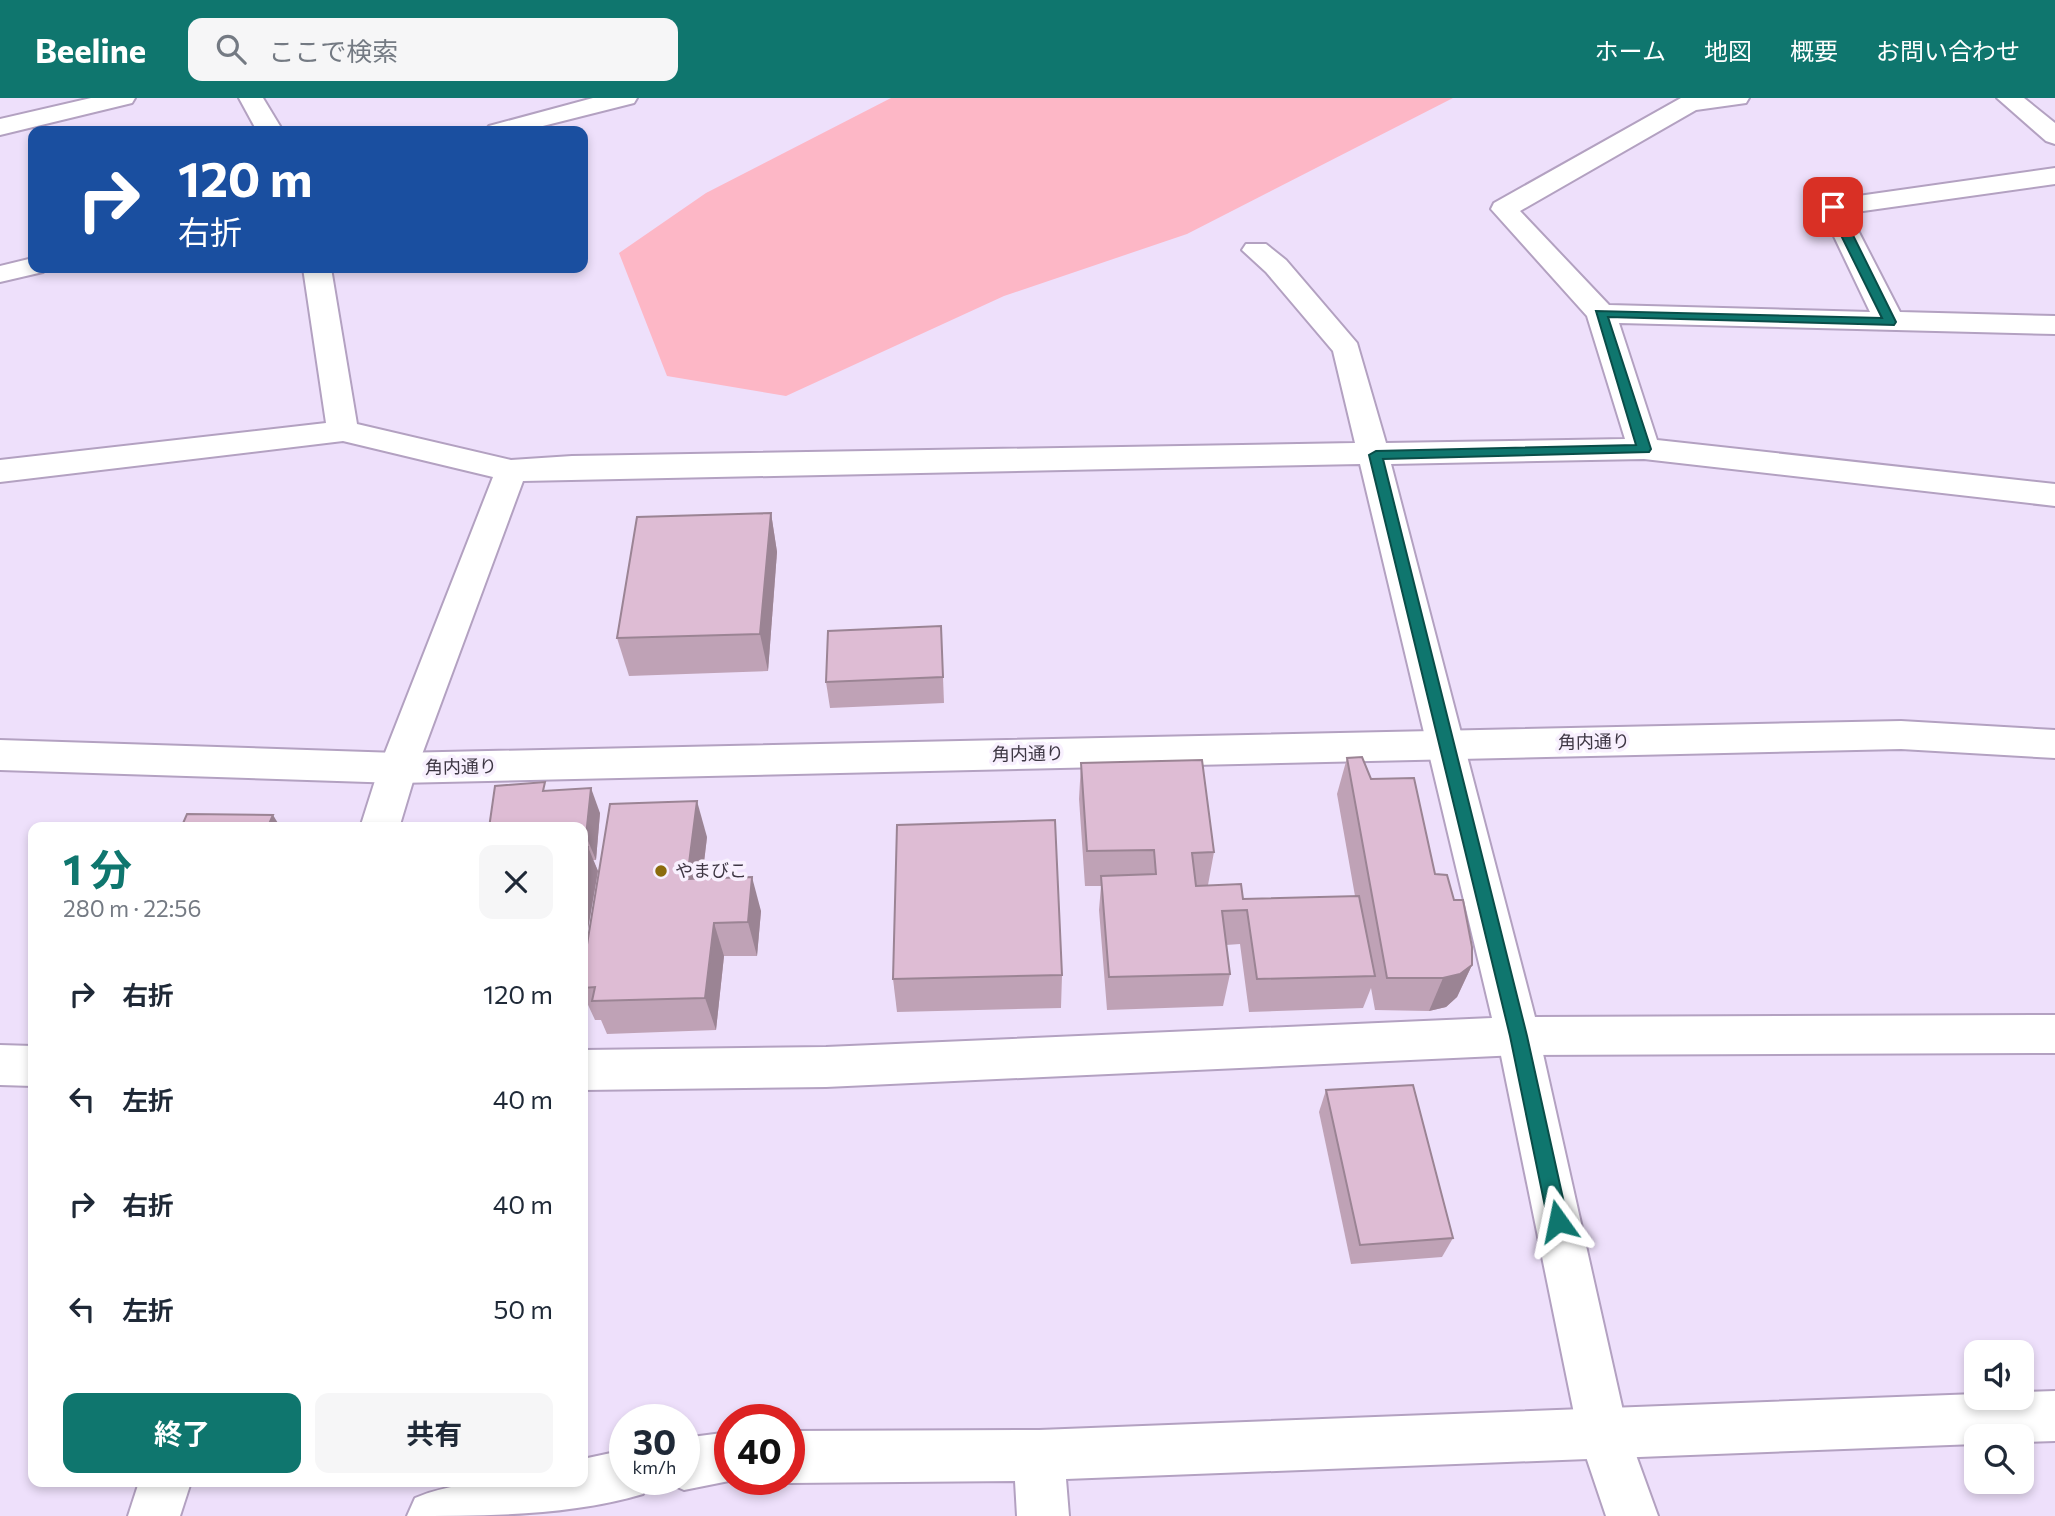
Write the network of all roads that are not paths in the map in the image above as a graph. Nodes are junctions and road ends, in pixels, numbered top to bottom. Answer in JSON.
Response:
{"nodes":[{"id":1,"x":123,"y":98,"type":"edge"},
{"id":2,"x":251,"y":98,"type":"edge"},
{"id":3,"x":625,"y":98,"type":"edge"},
{"id":4,"x":1737,"y":98,"type":"edge"},
{"id":5,"x":2009,"y":98,"type":"edge"},
{"id":6,"x":267,"y":126,"type":"edge"},
{"id":7,"x":514,"y":126,"type":"edge"},
{"id":8,"x":0,"y":127,"type":"edge"},
{"id":9,"x":2055,"y":135,"type":"edge"},
{"id":10,"x":2055,"y":176,"type":"edge"},
{"id":11,"x":1256,"y":250,"type":"dead end"},
{"id":12,"x":28,"y":267,"type":"edge"},
{"id":13,"x":318,"y":273,"type":"edge"},
{"id":14,"x":0,"y":274,"type":"edge"},
{"id":15,"x":1601,"y":314,"type":"junction"},
{"id":16,"x":1890,"y":322,"type":"junction"},
{"id":17,"x":2055,"y":326,"type":"edge"},
{"id":18,"x":342,"y":431,"type":"junction"},
{"id":19,"x":1644,"y":449,"type":"junction"},
{"id":20,"x":1376,"y":455,"type":"junction"},
{"id":21,"x":0,"y":471,"type":"edge"},
{"id":22,"x":511,"y":471,"type":"junction"},
{"id":23,"x":2055,"y":495,"type":"edge"},
{"id":24,"x":2055,"y":744,"type":"edge"},
{"id":25,"x":1448,"y":745,"type":"junction"},
{"id":26,"x":0,"y":755,"type":"edge"},
{"id":27,"x":398,"y":768,"type":"junction"},
{"id":28,"x":381,"y":822,"type":"edge"},
{"id":29,"x":2055,"y":1034,"type":"edge"},
{"id":30,"x":1518,"y":1036,"type":"junction"},
{"id":31,"x":0,"y":1065,"type":"edge"},
{"id":32,"x":28,"y":1066,"type":"edge"},
{"id":33,"x":588,"y":1070,"type":"edge"},
{"id":34,"x":2055,"y":1416,"type":"edge"},
{"id":35,"x":1603,"y":1433,"type":"junction"},
{"id":36,"x":1039,"y":1455,"type":"junction"},
{"id":37,"x":805,"y":1457,"type":"edge"},
{"id":38,"x":609,"y":1479,"type":"edge"},
{"id":39,"x":588,"y":1484,"type":"edge"},
{"id":40,"x":163,"y":1487,"type":"edge"},
{"id":41,"x":572,"y":1487,"type":"edge"},
{"id":42,"x":154,"y":1516,"type":"edge"},
{"id":43,"x":433,"y":1516,"type":"edge"},
{"id":44,"x":1043,"y":1516,"type":"edge"},
{"id":45,"x":1632,"y":1516,"type":"edge"}],
"edges":[{"from":1,"to":8,"type":"street"},
{"from":2,"to":6,"type":"street"},
{"from":3,"to":7,"type":"street"},
{"from":4,"to":15,"type":"street"},
{"from":5,"to":9,"type":"street"},
{"from":10,"to":16,"type":"street"},
{"from":11,"to":20,"type":"street"},
{"from":12,"to":14,"type":"street"},
{"from":13,"to":18,"type":"street"},
{"from":15,"to":16,"type":"street"},
{"from":15,"to":19,"type":"street"},
{"from":16,"to":17,"type":"street"},
{"from":18,"to":21,"type":"street"},
{"from":18,"to":22,"type":"street"},
{"from":19,"to":20,"type":"street"},
{"from":19,"to":23,"type":"street"},
{"from":20,"to":22,"type":"street"},
{"from":20,"to":25,"type":"street"},
{"from":22,"to":27,"type":"street"},
{"from":24,"to":25,"type":"street","name":"角内通り"},
{"from":25,"to":27,"type":"street","name":"角内通り"},
{"from":25,"to":30,"type":"street"},
{"from":26,"to":27,"type":"street","name":"角内通り"},
{"from":27,"to":28,"type":"street"},
{"from":29,"to":30,"type":"street"},
{"from":30,"to":33,"type":"street"},
{"from":30,"to":35,"type":"street"},
{"from":31,"to":32,"type":"street"},
{"from":34,"to":35,"type":"street"},
{"from":35,"to":36,"type":"street"},
{"from":35,"to":45,"type":"street"},
{"from":36,"to":37,"type":"street"},
{"from":36,"to":44,"type":"street"},
{"from":38,"to":39,"type":"street"},
{"from":40,"to":42,"type":"street"},
{"from":41,"to":43,"type":"street"}]}
